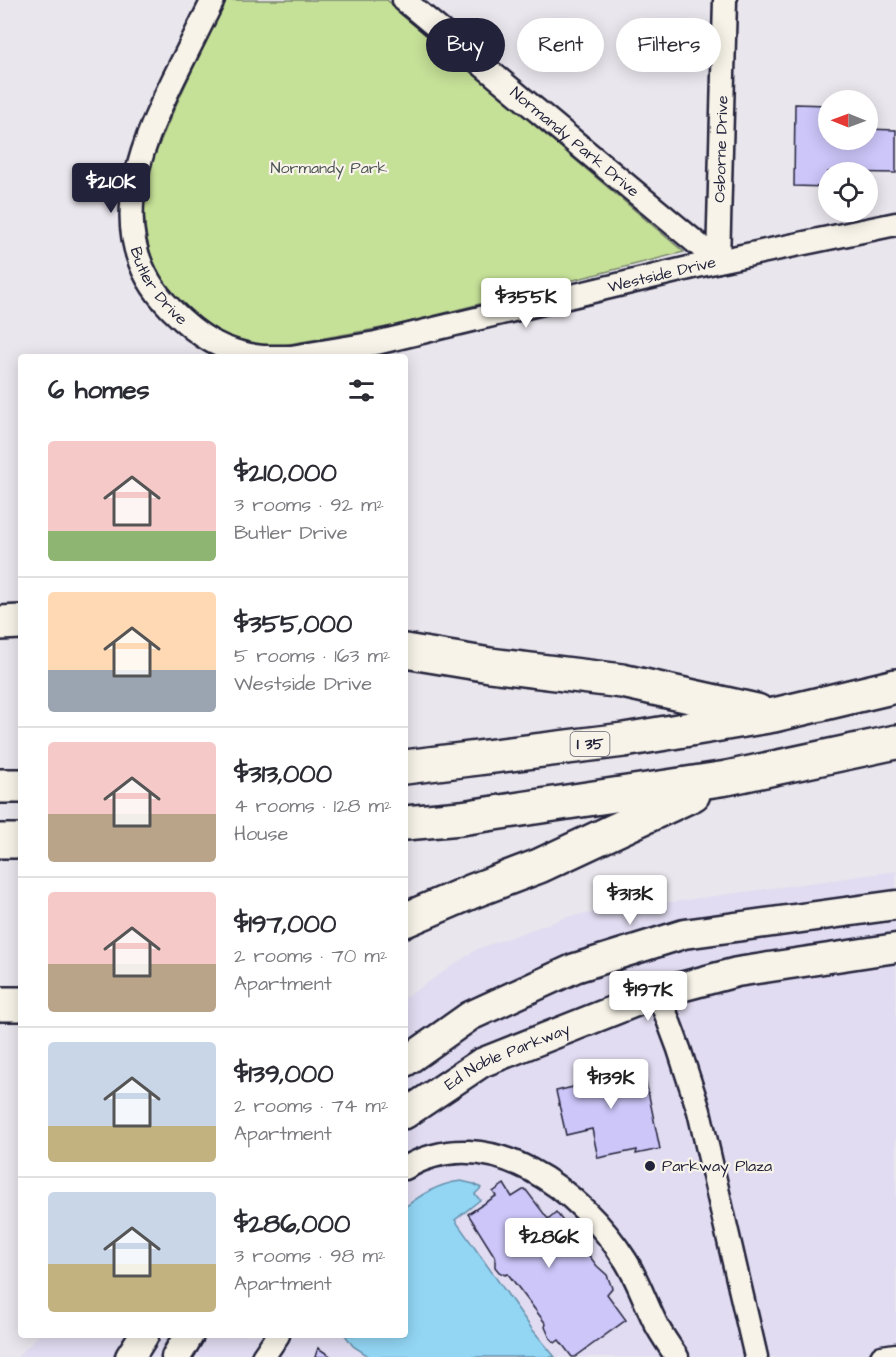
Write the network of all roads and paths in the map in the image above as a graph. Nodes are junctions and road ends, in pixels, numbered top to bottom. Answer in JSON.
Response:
{"nodes":[{"id":1,"x":213,"y":0,"type":"edge"},
{"id":2,"x":404,"y":0,"type":"edge"},
{"id":3,"x":725,"y":0,"type":"edge"},
{"id":4,"x":896,"y":224,"type":"edge"},
{"id":5,"x":718,"y":261,"type":"junction"},
{"id":6,"x":245,"y":354,"type":"edge"},
{"id":7,"x":308,"y":354,"type":"edge"},
{"id":8,"x":0,"y":622,"type":"edge"},
{"id":9,"x":18,"y":622,"type":"edge"},
{"id":10,"x":408,"y":651,"type":"edge"},
{"id":11,"x":896,"y":686,"type":"edge"},
{"id":12,"x":774,"y":715,"type":"junction"},
{"id":13,"x":896,"y":742,"type":"edge"},
{"id":14,"x":408,"y":767,"type":"edge"},
{"id":15,"x":727,"y":778,"type":"junction"},
{"id":16,"x":0,"y":786,"type":"edge"},
{"id":17,"x":18,"y":786,"type":"edge"},
{"id":18,"x":408,"y":823,"type":"edge"},
{"id":19,"x":0,"y":841,"type":"edge"},
{"id":20,"x":18,"y":841,"type":"edge"},
{"id":21,"x":896,"y":905,"type":"edge"},
{"id":22,"x":408,"y":919,"type":"edge"},
{"id":23,"x":896,"y":948,"type":"edge"},
{"id":24,"x":658,"y":993,"type":"junction"},
{"id":25,"x":0,"y":1004,"type":"edge"},
{"id":26,"x":18,"y":1004,"type":"edge"},
{"id":27,"x":408,"y":1060,"type":"edge"},
{"id":28,"x":408,"y":1112,"type":"edge"},
{"id":29,"x":408,"y":1167,"type":"edge"},
{"id":30,"x":142,"y":1338,"type":"edge"},
{"id":31,"x":187,"y":1338,"type":"edge"},
{"id":32,"x":276,"y":1338,"type":"edge"},
{"id":33,"x":896,"y":1355,"type":"edge"},
{"id":34,"x":130,"y":1357,"type":"edge"},
{"id":35,"x":177,"y":1357,"type":"edge"},
{"id":36,"x":263,"y":1357,"type":"edge"},
{"id":37,"x":677,"y":1357,"type":"edge"},
{"id":38,"x":756,"y":1357,"type":"edge"},
{"id":39,"x":882,"y":1357,"type":"edge"}],
"edges":[{"from":1,"to":6,"type":"street","name":"Butler Drive"},
{"from":2,"to":5,"type":"street","name":"Normandy Park Drive"},
{"from":3,"to":5,"type":"street","name":"Osborne Drive"},
{"from":4,"to":5,"type":"street","name":"Westside Drive"},
{"from":5,"to":7,"type":"street","name":"Westside Drive"},
{"from":8,"to":9,"type":"highway"},
{"from":10,"to":12,"type":"highway"},
{"from":11,"to":12,"type":"highway","number":"I 35"},
{"from":12,"to":14,"type":"highway","number":"I 35"},
{"from":13,"to":15,"type":"highway"},
{"from":15,"to":18,"type":"highway"},
{"from":15,"to":22,"type":"highway"},
{"from":16,"to":17,"type":"highway"},
{"from":19,"to":20,"type":"highway"},
{"from":21,"to":27,"type":"main road"},
{"from":23,"to":24,"type":"main road","name":"Ed Noble Parkway"},
{"from":24,"to":28,"type":"main road","name":"Ed Noble Parkway"},
{"from":24,"to":38,"type":"street"},
{"from":25,"to":26,"type":"highway"},
{"from":29,"to":37,"type":"street"},
{"from":30,"to":34,"type":"main road"},
{"from":31,"to":35,"type":"main road"},
{"from":32,"to":36,"type":"street"},
{"from":33,"to":39,"type":"street"}]}
